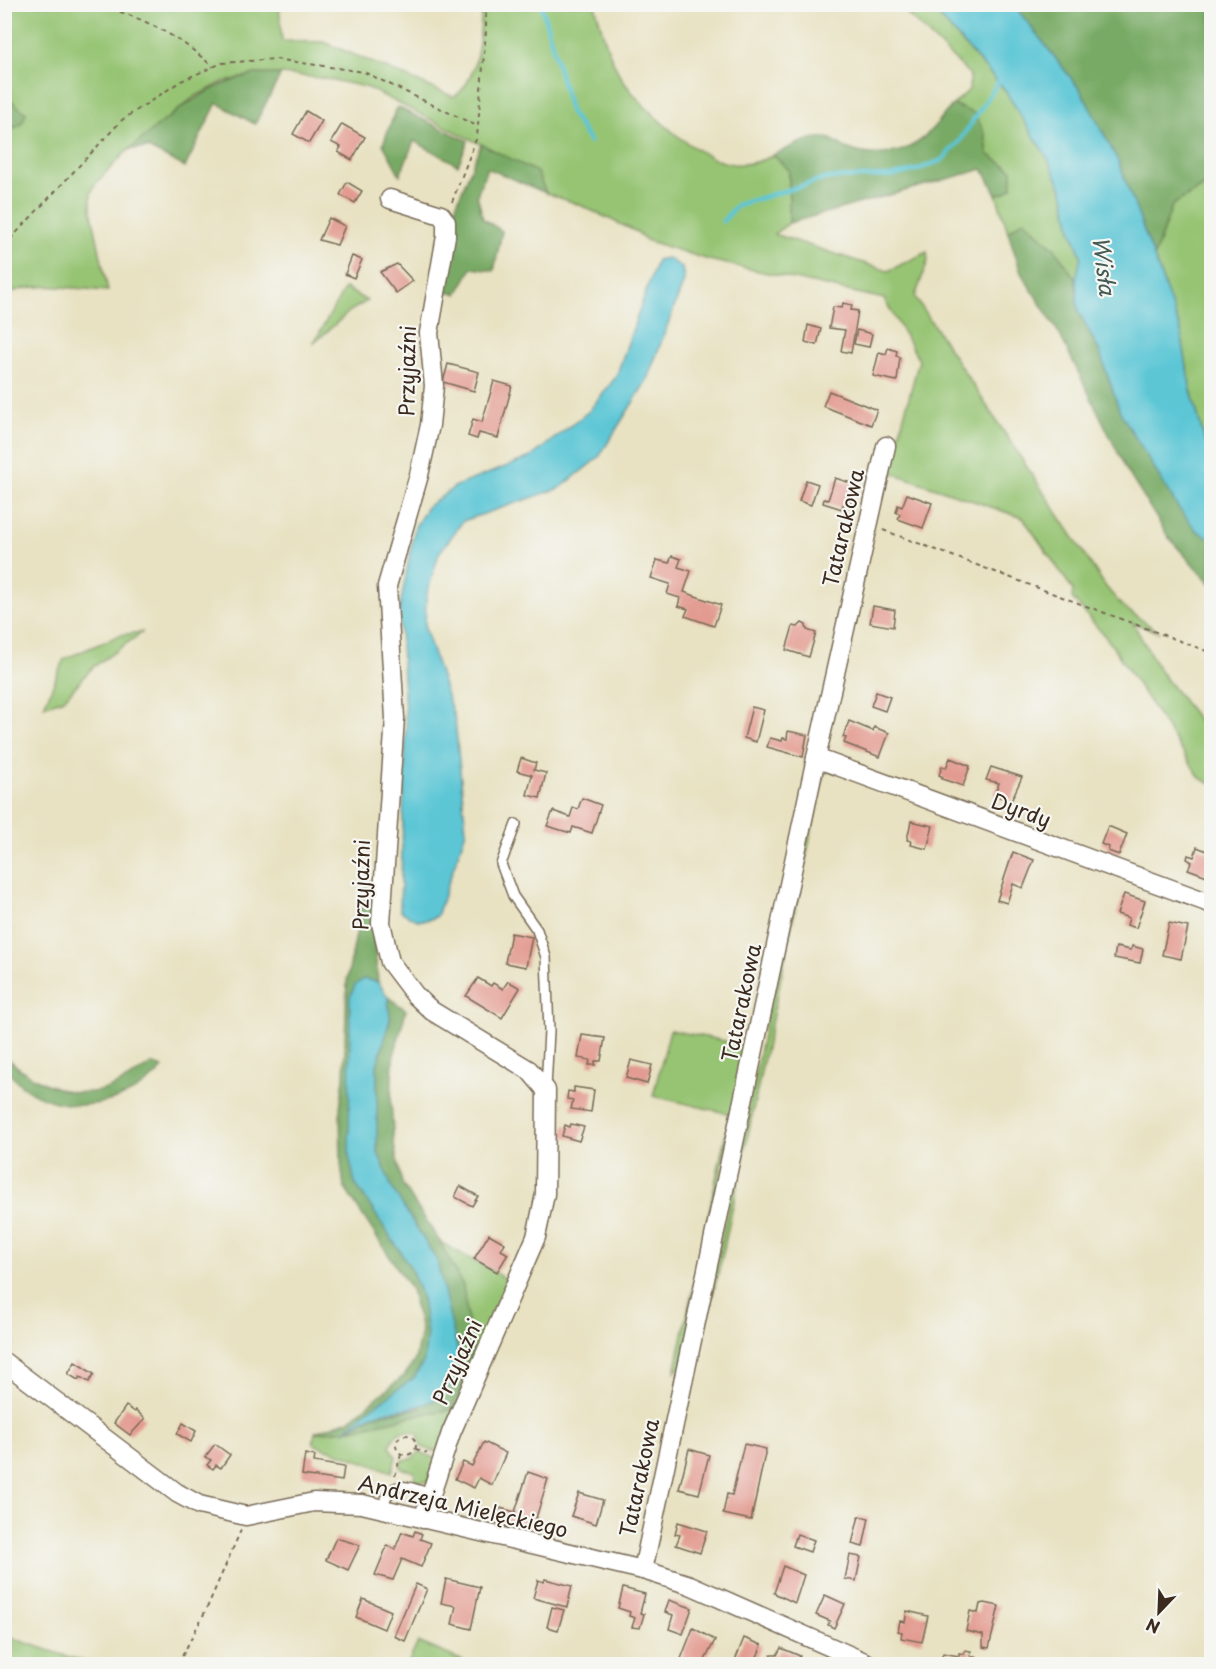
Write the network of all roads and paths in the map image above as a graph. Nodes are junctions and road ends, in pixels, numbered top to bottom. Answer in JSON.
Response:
{"nodes":[{"id":1,"x":94,"y":4,"type":"edge"},
{"id":2,"x":486,"y":4,"type":"edge"},
{"id":3,"x":213,"y":67,"type":"junction"},
{"id":4,"x":477,"y":126,"type":"junction"},
{"id":5,"x":390,"y":199,"type":"dead end"},
{"id":6,"x":446,"y":222,"type":"junction"},
{"id":7,"x":4,"y":246,"type":"edge"},
{"id":8,"x":886,"y":446,"type":"dead end"},
{"id":9,"x":868,"y":524,"type":"junction"},
{"id":10,"x":1212,"y":653,"type":"edge"},
{"id":11,"x":816,"y":758,"type":"junction"},
{"id":12,"x":516,"y":824,"type":"dead end"},
{"id":13,"x":1212,"y":904,"type":"edge"},
{"id":14,"x":546,"y":1090,"type":"junction"},
{"id":15,"x":4,"y":1362,"type":"edge"},
{"id":16,"x":401,"y":1454,"type":"junction"},
{"id":17,"x":392,"y":1488,"type":"junction"},
{"id":18,"x":431,"y":1494,"type":"junction"},
{"id":19,"x":382,"y":1509,"type":"junction"},
{"id":20,"x":246,"y":1516,"type":"junction"},
{"id":21,"x":423,"y":1519,"type":"junction"},
{"id":22,"x":643,"y":1570,"type":"junction"},
{"id":23,"x":178,"y":1665,"type":"edge"},
{"id":24,"x":869,"y":1665,"type":"edge"}],
"edges":[{"from":1,"to":3,"type":"path"},
{"from":2,"to":4,"type":"path"},
{"from":3,"to":4,"type":"path"},
{"from":3,"to":7,"type":"path"},
{"from":4,"to":6,"type":"path"},
{"from":5,"to":6,"type":"street"},
{"from":6,"to":14,"type":"street","name":"Przyjaźni"},
{"from":8,"to":9,"type":"street","name":"Tatarakowa"},
{"from":9,"to":10,"type":"path"},
{"from":9,"to":11,"type":"street","name":"Tatarakowa"},
{"from":11,"to":13,"type":"street","name":"Dyrdy"},
{"from":11,"to":22,"type":"street","name":"Tatarakowa"},
{"from":12,"to":14,"type":"lane"},
{"from":14,"to":18,"type":"street","name":"Przyjaźni"},
{"from":15,"to":20,"type":"street","name":"Andrzeja Mielęckiego"},
{"from":16,"to":16,"type":"path"},
{"from":16,"to":17,"type":"path"},
{"from":17,"to":18,"type":"lane"},
{"from":17,"to":19,"type":"lane"},
{"from":18,"to":21,"type":"street","name":"Przyjaźni"},
{"from":19,"to":20,"type":"street","name":"Andrzeja Mielęckiego"},
{"from":19,"to":21,"type":"street","name":"Andrzeja Mielęckiego"},
{"from":20,"to":23,"type":"path"},
{"from":21,"to":22,"type":"street","name":"Andrzeja Mielęckiego"},
{"from":22,"to":24,"type":"street","name":"Andrzeja Mielęckiego"}]}
